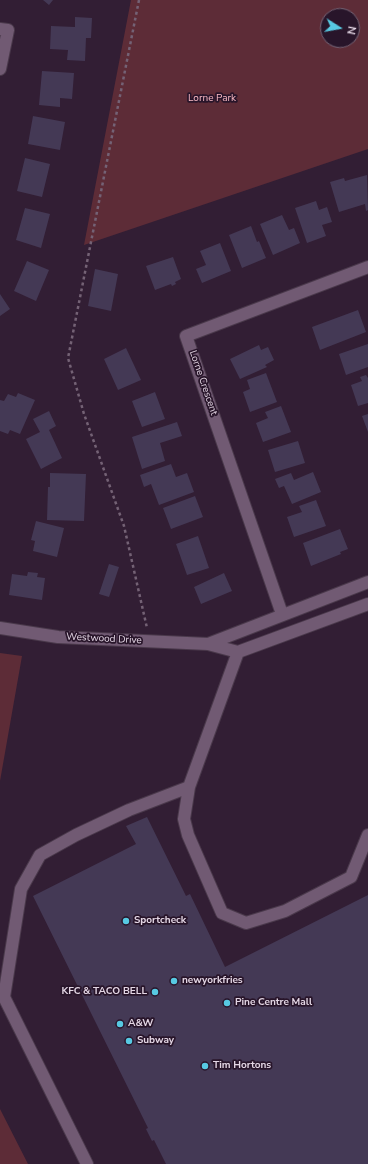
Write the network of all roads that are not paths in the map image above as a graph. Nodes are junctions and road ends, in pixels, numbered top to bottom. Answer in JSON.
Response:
{"nodes":[{"id":1,"x":0,"y":29,"type":"edge"},
{"id":2,"x":0,"y":69,"type":"edge"},
{"id":3,"x":368,"y":266,"type":"edge"},
{"id":4,"x":368,"y":582,"type":"edge"},
{"id":5,"x":368,"y":604,"type":"edge"},
{"id":6,"x":282,"y":614,"type":"junction"},
{"id":7,"x":0,"y":628,"type":"edge"},
{"id":8,"x":208,"y":644,"type":"junction"},
{"id":9,"x":238,"y":652,"type":"junction"},
{"id":10,"x":189,"y":787,"type":"junction"},
{"id":11,"x":368,"y":835,"type":"edge"},
{"id":12,"x":87,"y":1164,"type":"edge"}],
"edges":[{"from":1,"to":2,"type":"street"},
{"from":3,"to":6,"type":"street","name":"Lorne Crescent"},
{"from":4,"to":6,"type":"street","name":"Westwood Drive"},
{"from":5,"to":9,"type":"street"},
{"from":6,"to":8,"type":"street","name":"Westwood Drive"},
{"from":7,"to":8,"type":"street","name":"Westwood Drive"},
{"from":8,"to":9,"type":"street","name":"Westwood Drive"},
{"from":9,"to":10,"type":"street"},
{"from":10,"to":11,"type":"street"},
{"from":10,"to":12,"type":"street"}]}
